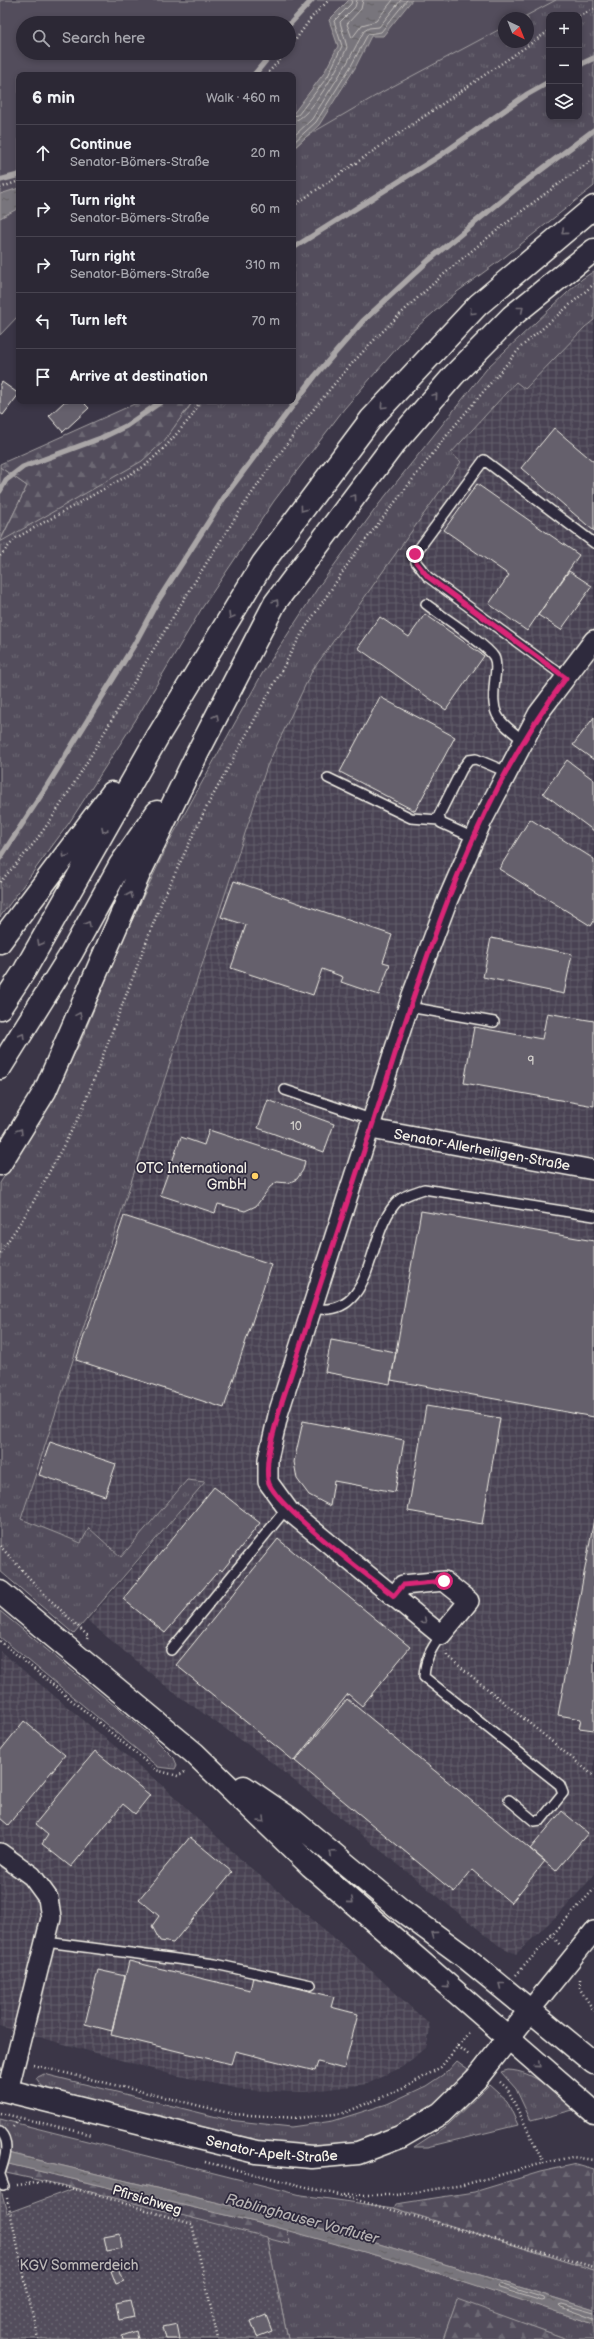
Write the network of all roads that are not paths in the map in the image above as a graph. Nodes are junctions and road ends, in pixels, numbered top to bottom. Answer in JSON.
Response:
{"nodes":[{"id":1,"x":594,"y":207,"type":"edge"},
{"id":2,"x":594,"y":250,"type":"edge"},
{"id":3,"x":594,"y":543,"type":"edge"},
{"id":4,"x":426,"y":604,"type":"dead end"},
{"id":5,"x":594,"y":640,"type":"edge"},
{"id":6,"x":566,"y":678,"type":"junction"},
{"id":7,"x":158,"y":736,"type":"junction"},
{"id":8,"x":524,"y":741,"type":"junction"},
{"id":9,"x":198,"y":752,"type":"junction"},
{"id":10,"x":508,"y":772,"type":"junction"},
{"id":11,"x":328,"y":778,"type":"dead end"},
{"id":12,"x":439,"y":820,"type":"junction"},
{"id":13,"x":474,"y":838,"type":"junction"},
{"id":14,"x":0,"y":942,"type":"edge"},
{"id":15,"x":409,"y":1007,"type":"junction"},
{"id":16,"x":0,"y":1008,"type":"edge"},
{"id":17,"x":494,"y":1022,"type":"dead end"},
{"id":18,"x":0,"y":1068,"type":"edge"},
{"id":19,"x":285,"y":1090,"type":"dead end"},
{"id":20,"x":372,"y":1124,"type":"junction"},
{"id":21,"x":0,"y":1164,"type":"edge"},
{"id":22,"x":594,"y":1170,"type":"edge"},
{"id":23,"x":594,"y":1216,"type":"edge"},
{"id":24,"x":313,"y":1308,"type":"junction"},
{"id":25,"x":287,"y":1508,"type":"junction"},
{"id":26,"x":0,"y":1592,"type":"edge"},
{"id":27,"x":394,"y":1596,"type":"junction"},
{"id":28,"x":441,"y":1636,"type":"junction"},
{"id":29,"x":171,"y":1650,"type":"dead end"},
{"id":30,"x":199,"y":1758,"type":"junction"},
{"id":31,"x":509,"y":1800,"type":"dead end"},
{"id":32,"x":0,"y":1853,"type":"edge"},
{"id":33,"x":594,"y":1931,"type":"edge"},
{"id":34,"x":46,"y":1942,"type":"junction"},
{"id":35,"x":311,"y":1985,"type":"dead end"},
{"id":36,"x":531,"y":2009,"type":"junction"},
{"id":37,"x":508,"y":2039,"type":"junction"},
{"id":38,"x":594,"y":2063,"type":"edge"},
{"id":39,"x":4,"y":2090,"type":"edge"},
{"id":40,"x":594,"y":2112,"type":"edge"},
{"id":41,"x":0,"y":2132,"type":"edge"},
{"id":42,"x":1,"y":2172,"type":"edge"},
{"id":43,"x":4,"y":2186,"type":"road end"}],
"edges":[{"from":1,"to":7,"type":"main road","one_way":true},
{"from":9,"to":2,"type":"main road","one_way":true},
{"from":3,"to":6,"type":"lane"},
{"from":4,"to":8,"type":"lane"},
{"from":5,"to":6,"type":"street"},
{"from":6,"to":8,"type":"street"},
{"from":7,"to":14,"type":"main road","one_way":true},
{"from":7,"to":16,"type":"main road","one_way":true},
{"from":8,"to":10,"type":"street"},
{"from":18,"to":9,"type":"main road","one_way":true},
{"from":21,"to":9,"type":"main road","one_way":true},
{"from":10,"to":12,"type":"lane"},
{"from":10,"to":13,"type":"street"},
{"from":11,"to":12,"type":"lane"},
{"from":12,"to":13,"type":"lane"},
{"from":13,"to":15,"type":"street"},
{"from":15,"to":17,"type":"lane"},
{"from":15,"to":20,"type":"street"},
{"from":19,"to":20,"type":"lane"},
{"from":20,"to":22,"type":"street","name":"Senator-Allerheiligen-Straße"},
{"from":20,"to":24,"type":"street"},
{"from":23,"to":24,"type":"lane"},
{"from":24,"to":25,"type":"street"},
{"from":25,"to":27,"type":"street"},
{"from":25,"to":29,"type":"lane"},
{"from":26,"to":30,"type":"main road"},
{"from":27,"to":28,"type":"street","one_way":true},
{"from":27,"to":28,"type":"street"},
{"from":28,"to":31,"type":"lane"},
{"from":36,"to":30,"type":"main road","one_way":true},
{"from":30,"to":37,"type":"main road","one_way":true},
{"from":32,"to":34,"type":"street"},
{"from":33,"to":36,"type":"street"},
{"from":34,"to":35,"type":"lane"},
{"from":34,"to":39,"type":"street"},
{"from":36,"to":37,"type":"main road","name":"Senator-Apelt-Straße"},
{"from":36,"to":38,"type":"main road"},
{"from":37,"to":39,"type":"main road","name":"Senator-Apelt-Straße"},
{"from":37,"to":40,"type":"main road","one_way":true},
{"from":41,"to":42,"type":"lane"},
{"from":42,"to":43,"type":"lane"}]}
